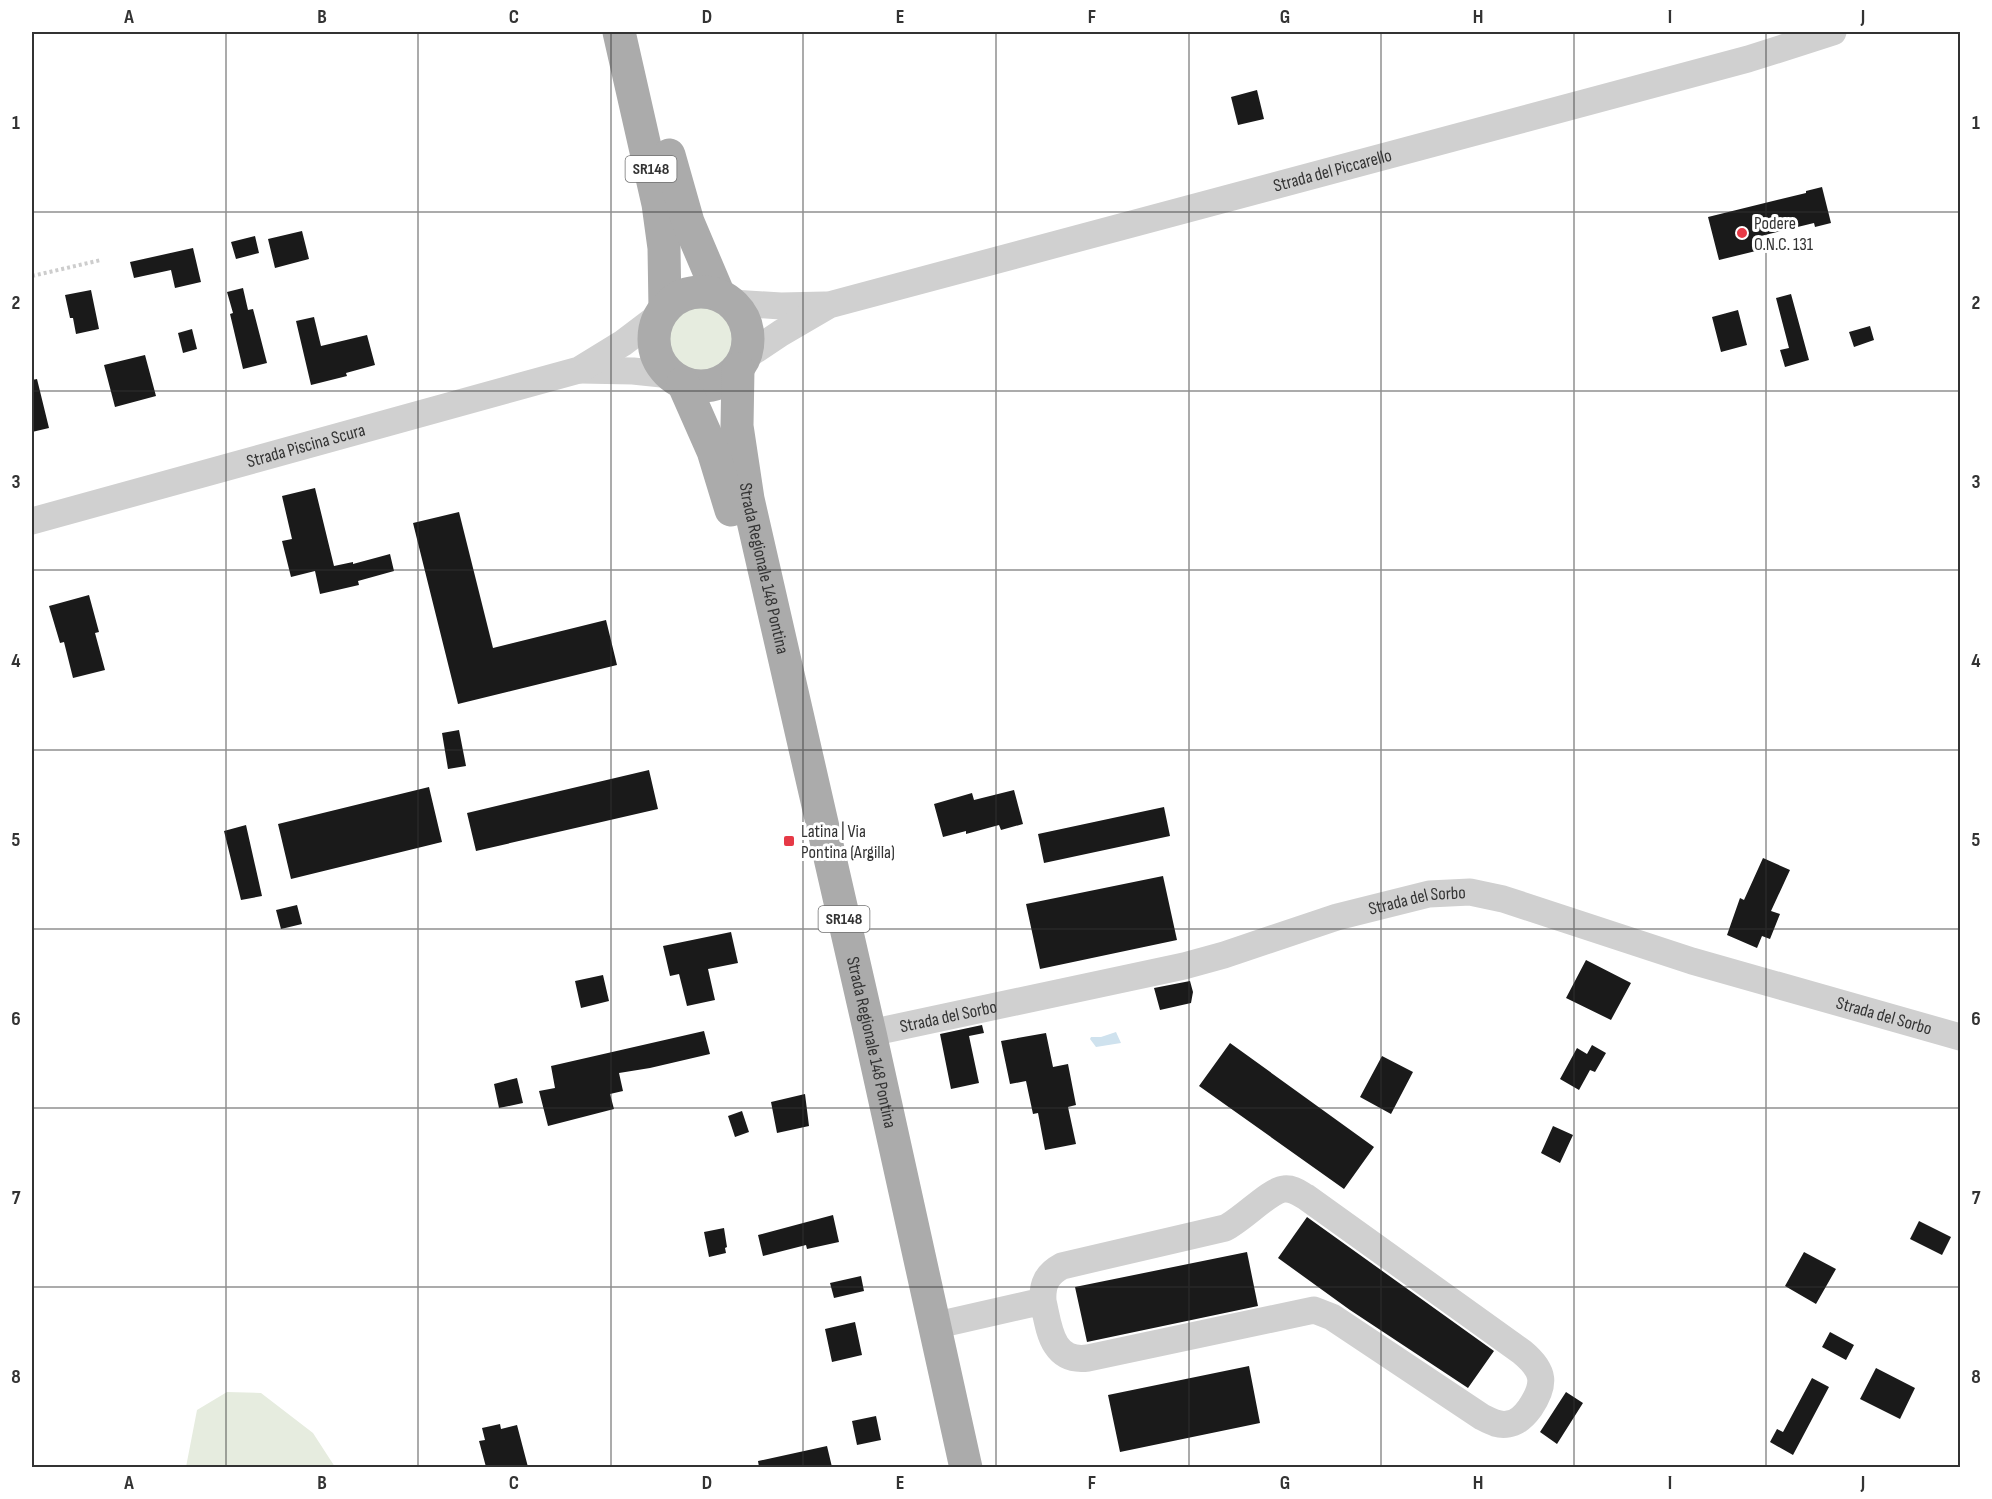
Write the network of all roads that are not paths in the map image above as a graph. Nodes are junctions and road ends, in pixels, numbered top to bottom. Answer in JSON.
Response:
{"nodes":[{"id":1,"x":619,"y":32,"type":"edge"},
{"id":2,"x":643,"y":32,"type":"edge"},
{"id":3,"x":1833,"y":32,"type":"edge"},
{"id":4,"x":725,"y":299,"type":"junction"},
{"id":5,"x":829,"y":305,"type":"junction"},
{"id":6,"x":662,"y":311,"type":"junction"},
{"id":7,"x":741,"y":363,"type":"junction"},
{"id":8,"x":579,"y":370,"type":"junction"},
{"id":9,"x":677,"y":379,"type":"junction"},
{"id":10,"x":32,"y":520,"type":"edge"},
{"id":11,"x":870,"y":1033,"type":"junction"},
{"id":12,"x":1960,"y":1037,"type":"edge"},
{"id":13,"x":1043,"y":1301,"type":"junction"},
{"id":14,"x":933,"y":1326,"type":"junction"},
{"id":15,"x":945,"y":1467,"type":"edge"},
{"id":16,"x":966,"y":1467,"type":"edge"}],
"edges":[{"from":1,"to":6,"type":"main road","name":"Strada Regionale 148 Pontina","number":"SR148"},
{"from":2,"to":4,"type":"main road","name":"Strada Regionale 148 Pontina","number":"SR148"},
{"from":3,"to":5,"type":"street","name":"Strada del Piccarello"},
{"from":4,"to":5,"type":"street","name":"Strada del Piccarello"},
{"from":4,"to":6,"type":"main road"},
{"from":4,"to":7,"type":"main road","name":"Strada Regionale 148 Pontina","number":"SR148"},
{"from":5,"to":7,"type":"street","name":"Strada del Piccarello"},
{"from":6,"to":8,"type":"street","name":"Strada Piscina Scura"},
{"from":6,"to":9,"type":"main road","name":"Strada Regionale 148 Pontina","number":"SR148"},
{"from":7,"to":9,"type":"main road"},
{"from":7,"to":11,"type":"main road","name":"Strada Regionale 148 Pontina","number":"SR148"},
{"from":8,"to":9,"type":"street","name":"Strada Piscina Scura"},
{"from":8,"to":10,"type":"street","name":"Strada Piscina Scura"},
{"from":9,"to":15,"type":"main road","name":"Strada Regionale 148 Pontina","number":"SR148"},
{"from":11,"to":12,"type":"street","name":"Strada del Sorbo"},
{"from":11,"to":14,"type":"main road","name":"Strada Regionale 148 Pontina","number":"SR148"},
{"from":13,"to":13,"type":"street"},
{"from":13,"to":14,"type":"street"},
{"from":14,"to":16,"type":"main road","name":"Strada Regionale 148 Pontina","number":"SR148"}]}
